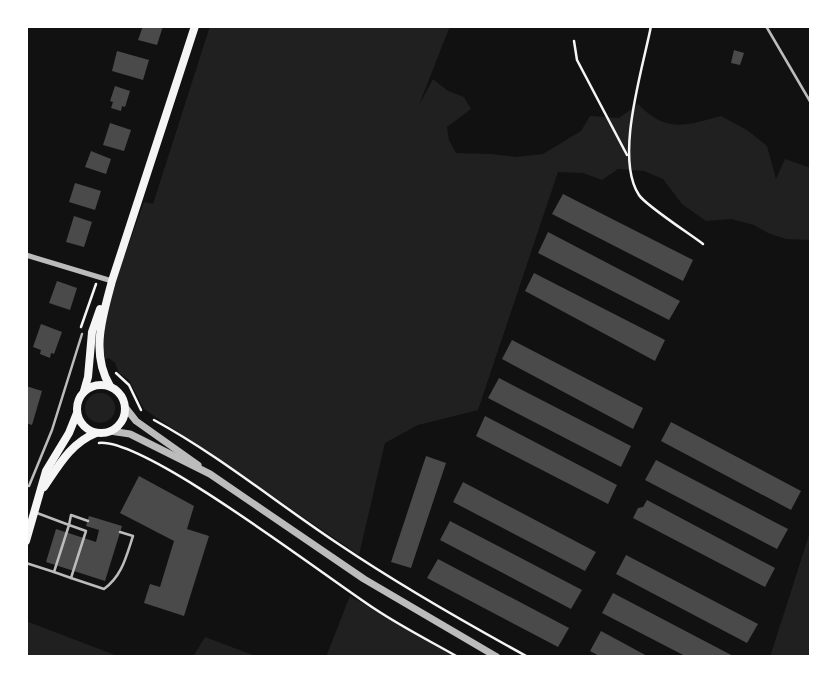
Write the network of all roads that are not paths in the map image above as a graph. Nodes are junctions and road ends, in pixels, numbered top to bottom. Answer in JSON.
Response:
{"nodes":[{"id":1,"x":195,"y":26,"type":"edge"},
{"id":2,"x":766,"y":26,"type":"edge"},
{"id":3,"x":811,"y":103,"type":"edge"},
{"id":4,"x":26,"y":255,"type":"edge"},
{"id":5,"x":112,"y":281,"type":"junction"},
{"id":6,"x":82,"y":334,"type":"dead end"},
{"id":7,"x":110,"y":386,"type":"junction"},
{"id":8,"x":84,"y":391,"type":"junction"},
{"id":9,"x":125,"y":407,"type":"junction"},
{"id":10,"x":77,"y":413,"type":"junction"},
{"id":11,"x":110,"y":431,"type":"junction"},
{"id":12,"x":96,"y":433,"type":"junction"},
{"id":13,"x":210,"y":474,"type":"junction"},
{"id":14,"x":29,"y":486,"type":"dead end"},
{"id":15,"x":43,"y":490,"type":"junction"},
{"id":16,"x":35,"y":512,"type":"junction"},
{"id":17,"x":88,"y":520,"type":"dead end"},
{"id":18,"x":69,"y":525,"type":"junction"},
{"id":19,"x":120,"y":531,"type":"dead end"},
{"id":20,"x":26,"y":541,"type":"edge"},
{"id":21,"x":26,"y":563,"type":"edge"},
{"id":22,"x":54,"y":572,"type":"junction"},
{"id":23,"x":71,"y":578,"type":"junction"},
{"id":24,"x":498,"y":657,"type":"edge"}],
"edges":[{"from":1,"to":5,"type":"main road"},
{"from":2,"to":3,"type":"lane"},
{"from":4,"to":5,"type":"street"},
{"from":5,"to":7,"type":"main road"},
{"from":5,"to":8,"type":"main road"},
{"from":6,"to":14,"type":"lane"},
{"from":7,"to":8,"type":"main road"},
{"from":7,"to":9,"type":"main road"},
{"from":8,"to":10,"type":"main road"},
{"from":9,"to":11,"type":"main road"},
{"from":9,"to":13,"type":"street"},
{"from":10,"to":12,"type":"main road"},
{"from":10,"to":15,"type":"main road"},
{"from":11,"to":12,"type":"main road"},
{"from":11,"to":13,"type":"street"},
{"from":12,"to":15,"type":"main road"},
{"from":13,"to":24,"type":"street"},
{"from":15,"to":16,"type":"main road"},
{"from":16,"to":18,"type":"lane"},
{"from":16,"to":20,"type":"main road"},
{"from":17,"to":18,"type":"lane"},
{"from":18,"to":22,"type":"lane"},
{"from":18,"to":23,"type":"lane"},
{"from":19,"to":23,"type":"lane"},
{"from":21,"to":22,"type":"lane"},
{"from":22,"to":23,"type":"lane"}]}
